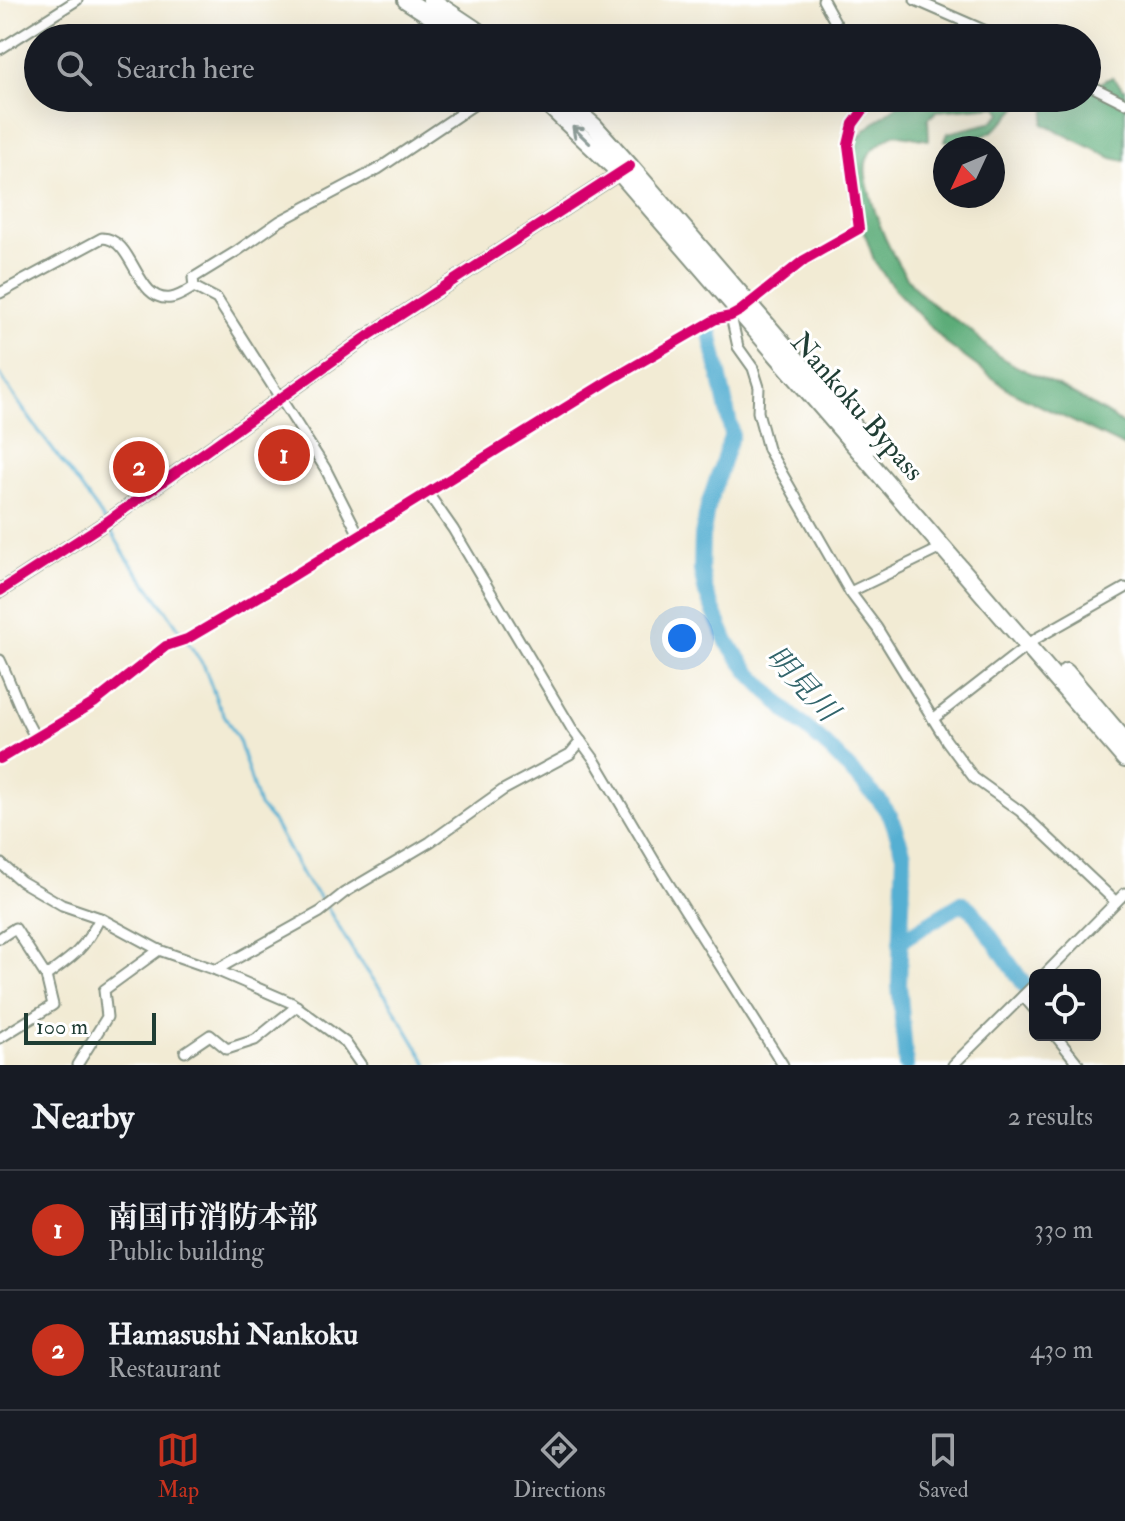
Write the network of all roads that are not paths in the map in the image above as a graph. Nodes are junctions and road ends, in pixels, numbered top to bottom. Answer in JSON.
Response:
{"nodes":[{"id":1,"x":77,"y":0,"type":"edge"},
{"id":2,"x":406,"y":0,"type":"edge"},
{"id":3,"x":431,"y":0,"type":"edge"},
{"id":4,"x":823,"y":0,"type":"edge"},
{"id":5,"x":915,"y":0,"type":"edge"},
{"id":6,"x":39,"y":24,"type":"edge"},
{"id":7,"x":443,"y":24,"type":"edge"},
{"id":8,"x":467,"y":24,"type":"edge"},
{"id":9,"x":836,"y":24,"type":"edge"},
{"id":10,"x":970,"y":24,"type":"edge"},
{"id":11,"x":24,"y":34,"type":"edge"},
{"id":12,"x":0,"y":49,"type":"edge"},
{"id":13,"x":1101,"y":91,"type":"edge"},
{"id":14,"x":1125,"y":103,"type":"edge"},
{"id":15,"x":463,"y":112,"type":"edge"},
{"id":16,"x":558,"y":112,"type":"edge"},
{"id":17,"x":578,"y":112,"type":"edge"},
{"id":18,"x":862,"y":112,"type":"edge"},
{"id":19,"x":625,"y":169,"type":"junction"},
{"id":20,"x":194,"y":287,"type":"junction"},
{"id":21,"x":0,"y":293,"type":"edge"},
{"id":22,"x":740,"y":310,"type":"junction"},
{"id":23,"x":281,"y":399,"type":"junction"},
{"id":24,"x":427,"y":492,"type":"junction"},
{"id":25,"x":359,"y":535,"type":"junction"},
{"id":26,"x":943,"y":547,"type":"junction"},
{"id":27,"x":1125,"y":588,"type":"edge"},
{"id":28,"x":0,"y":591,"type":"edge"},
{"id":29,"x":850,"y":592,"type":"junction"},
{"id":30,"x":1033,"y":642,"type":"junction"},
{"id":31,"x":0,"y":660,"type":"edge"},
{"id":32,"x":933,"y":719,"type":"junction"},
{"id":33,"x":36,"y":738,"type":"junction"},
{"id":34,"x":581,"y":741,"type":"junction"},
{"id":35,"x":1125,"y":741,"type":"edge"},
{"id":36,"x":0,"y":759,"type":"edge"},
{"id":37,"x":1125,"y":759,"type":"edge"},
{"id":38,"x":0,"y":863,"type":"edge"},
{"id":39,"x":1125,"y":893,"type":"edge"},
{"id":40,"x":1116,"y":903,"type":"junction"},
{"id":41,"x":1125,"y":914,"type":"edge"},
{"id":42,"x":100,"y":918,"type":"junction"},
{"id":43,"x":0,"y":938,"type":"edge"},
{"id":44,"x":159,"y":950,"type":"junction"},
{"id":45,"x":1050,"y":969,"type":"edge"},
{"id":46,"x":216,"y":970,"type":"junction"},
{"id":47,"x":46,"y":976,"type":"junction"},
{"id":48,"x":1029,"y":990,"type":"edge"},
{"id":49,"x":1023,"y":996,"type":"junction"},
{"id":50,"x":1029,"y":1003,"type":"edge"},
{"id":51,"x":297,"y":1006,"type":"junction"},
{"id":52,"x":0,"y":1038,"type":"edge"},
{"id":53,"x":1060,"y":1041,"type":"edge"},
{"id":54,"x":185,"y":1052,"type":"dead end"},
{"id":55,"x":77,"y":1065,"type":"edge"},
{"id":56,"x":361,"y":1065,"type":"edge"},
{"id":57,"x":783,"y":1065,"type":"edge"},
{"id":58,"x":953,"y":1065,"type":"edge"},
{"id":59,"x":1079,"y":1065,"type":"edge"}],
"edges":[{"from":1,"to":6,"type":"street"},
{"from":2,"to":7,"type":"highway"},
{"from":3,"to":8,"type":"highway"},
{"from":4,"to":9,"type":"street"},
{"from":5,"to":10,"type":"street"},
{"from":11,"to":12,"type":"street"},
{"from":13,"to":14,"type":"street"},
{"from":15,"to":20,"type":"street"},
{"from":19,"to":16,"type":"highway","name":"Nankoku Bypass","one_way":true},
{"from":17,"to":19,"type":"highway","name":"Nankoku Bypass"},
{"from":18,"to":22,"type":"street"},
{"from":19,"to":22,"type":"highway","name":"Nankoku Bypass"},
{"from":19,"to":23,"type":"street"},
{"from":20,"to":21,"type":"street"},
{"from":20,"to":23,"type":"street"},
{"from":22,"to":24,"type":"street"},
{"from":22,"to":26,"type":"highway","name":"Nankoku Bypass"},
{"from":22,"to":29,"type":"street"},
{"from":22,"to":30,"type":"highway","name":"Nankoku Bypass"},
{"from":23,"to":25,"type":"street"},
{"from":23,"to":28,"type":"street"},
{"from":24,"to":25,"type":"street"},
{"from":24,"to":34,"type":"street"},
{"from":25,"to":33,"type":"street"},
{"from":26,"to":29,"type":"street"},
{"from":26,"to":30,"type":"highway","name":"Nankoku Bypass"},
{"from":27,"to":30,"type":"street"},
{"from":29,"to":32,"type":"street"},
{"from":30,"to":32,"type":"street"},
{"from":30,"to":35,"type":"highway","name":"Nankoku Bypass"},
{"from":30,"to":37,"type":"highway","name":"Nankoku Bypass"},
{"from":31,"to":33,"type":"street"},
{"from":32,"to":40,"type":"street"},
{"from":33,"to":36,"type":"street"},
{"from":34,"to":46,"type":"street"},
{"from":34,"to":57,"type":"street"},
{"from":38,"to":42,"type":"street"},
{"from":39,"to":40,"type":"street"},
{"from":40,"to":41,"type":"street"},
{"from":40,"to":45,"type":"street"},
{"from":42,"to":44,"type":"street"},
{"from":42,"to":47,"type":"street"},
{"from":43,"to":47,"type":"street"},
{"from":44,"to":46,"type":"street"},
{"from":44,"to":55,"type":"street"},
{"from":46,"to":51,"type":"street"},
{"from":47,"to":52,"type":"street"},
{"from":48,"to":49,"type":"street"},
{"from":49,"to":50,"type":"street"},
{"from":49,"to":58,"type":"street"},
{"from":51,"to":54,"type":"street"},
{"from":51,"to":56,"type":"street"},
{"from":53,"to":59,"type":"street"}]}
